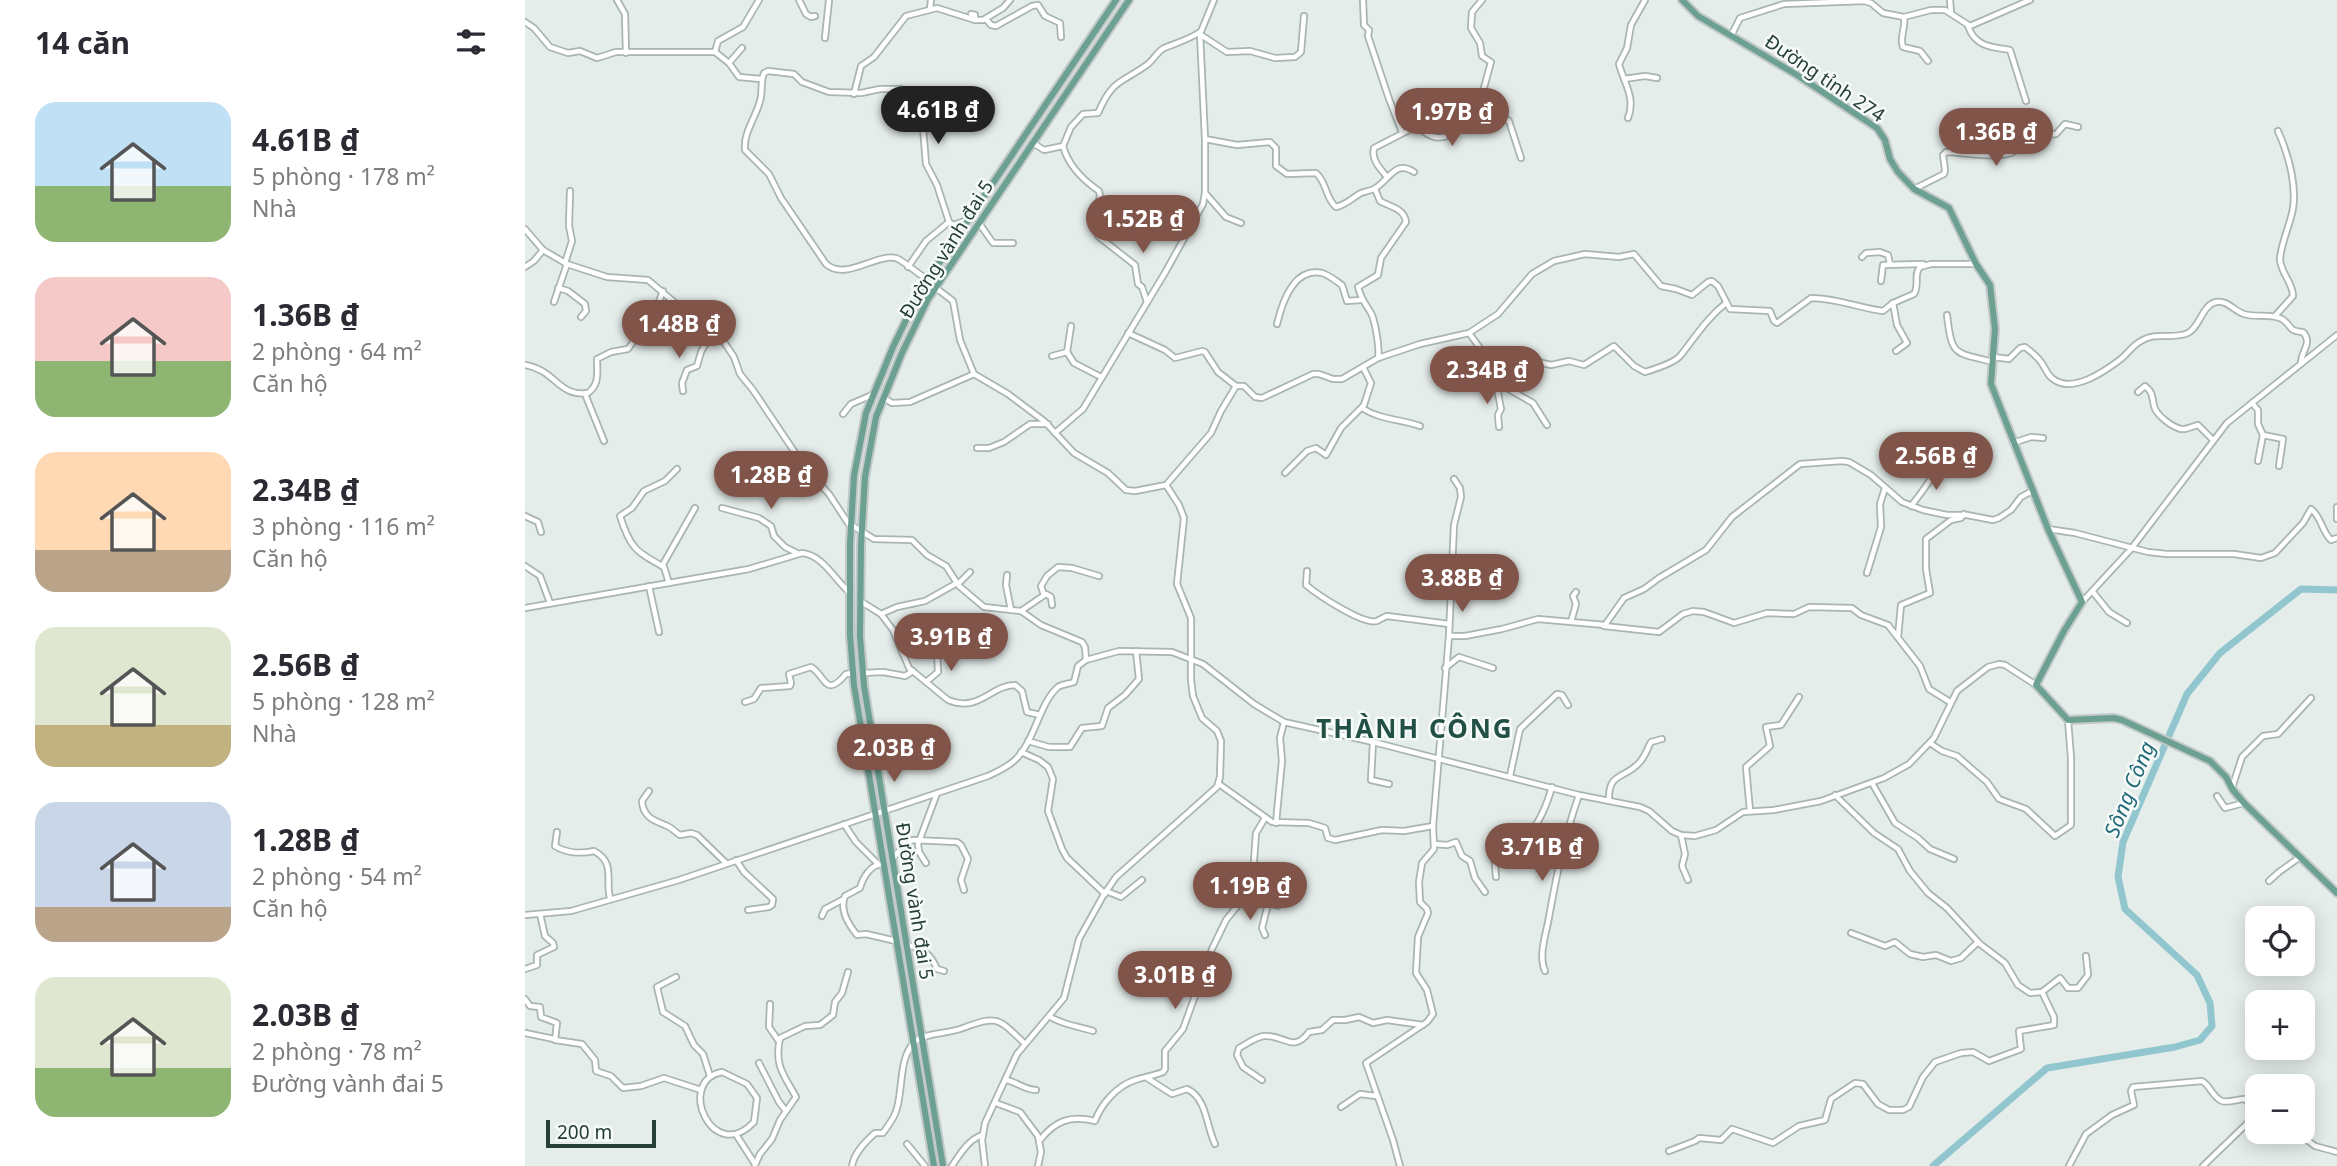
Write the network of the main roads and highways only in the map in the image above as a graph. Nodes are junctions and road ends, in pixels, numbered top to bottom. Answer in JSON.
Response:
{"nodes":[{"id":1,"x":1116,"y":0,"type":"edge"},
{"id":2,"x":1129,"y":0,"type":"edge"},
{"id":3,"x":1682,"y":0,"type":"edge"},
{"id":4,"x":2337,"y":893,"type":"edge"},
{"id":5,"x":934,"y":1166,"type":"edge"},
{"id":6,"x":943,"y":1166,"type":"edge"}],
"edges":[{"from":1,"to":5,"type":"main road","name":"Đường vành đai 5"},
{"from":2,"to":6,"type":"main road","name":"Đường vành đai 5"},
{"from":3,"to":4,"type":"main road","name":"Đường tỉnh 274"}]}
